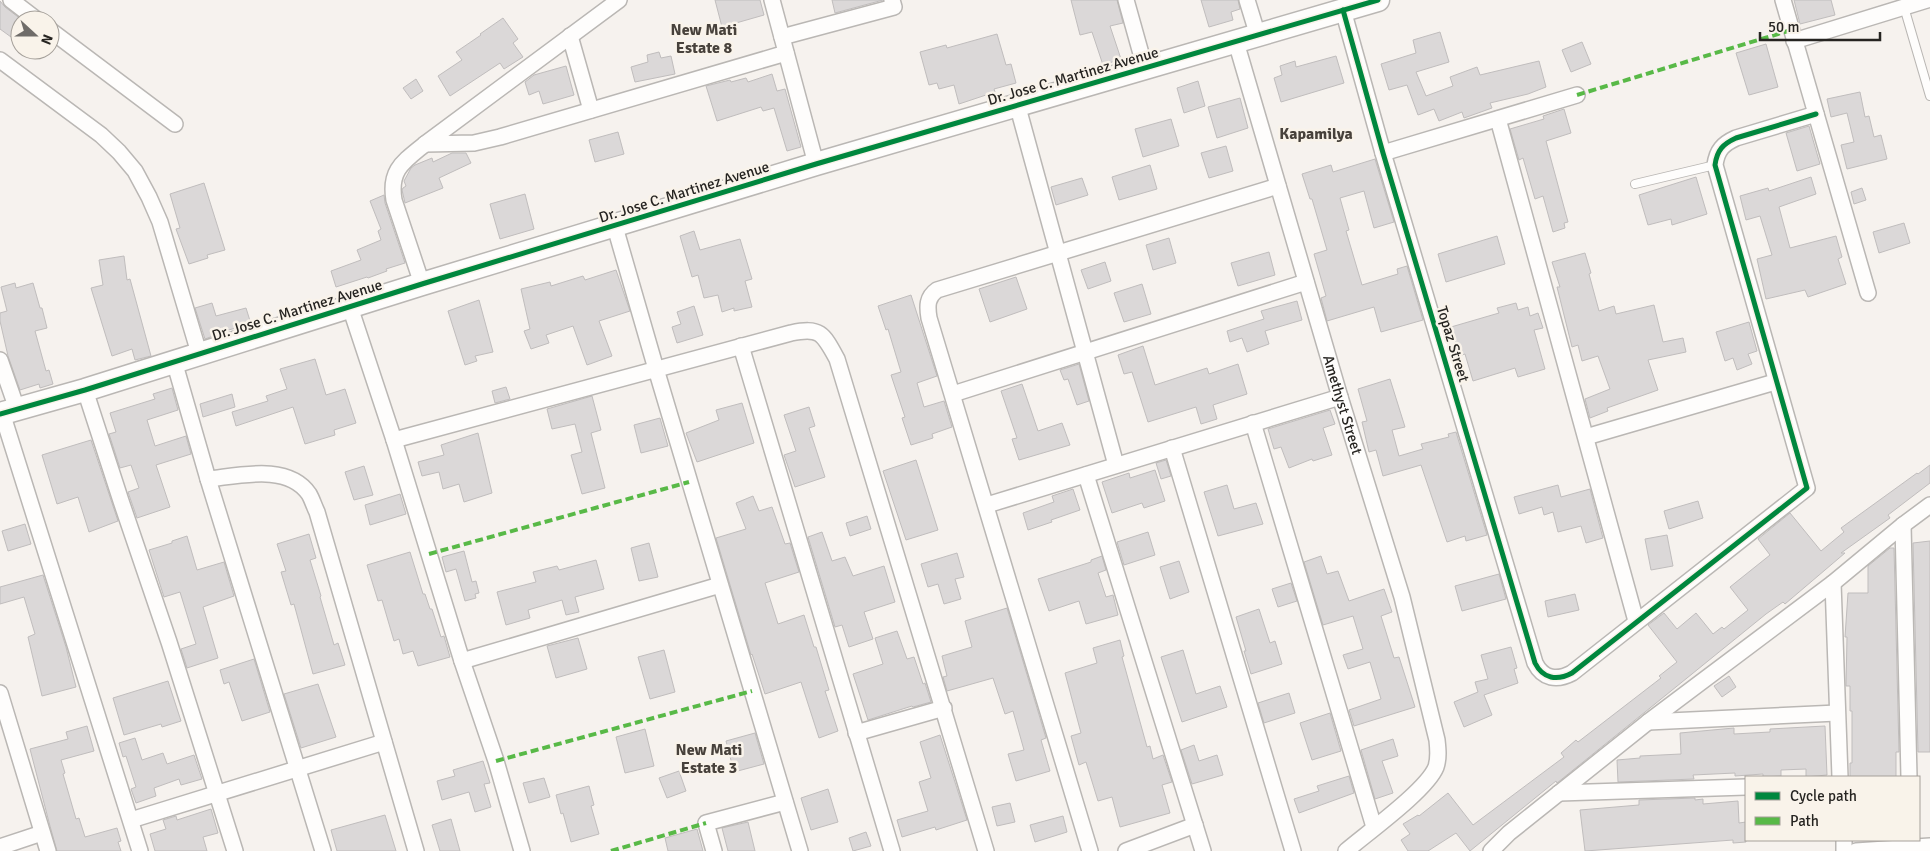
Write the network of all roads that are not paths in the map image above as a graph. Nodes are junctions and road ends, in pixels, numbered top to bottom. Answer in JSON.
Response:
{"nodes":[{"id":1,"x":618,"y":0,"type":"edge"},
{"id":2,"x":772,"y":0,"type":"edge"},
{"id":3,"x":892,"y":0,"type":"edge"},
{"id":4,"x":1126,"y":0,"type":"edge"},
{"id":5,"x":1247,"y":0,"type":"edge"},
{"id":6,"x":1378,"y":0,"type":"edge"},
{"id":7,"x":1783,"y":0,"type":"edge"},
{"id":8,"x":1927,"y":0,"type":"edge"},
{"id":9,"x":17,"y":1,"type":"edge"},
{"id":10,"x":1903,"y":3,"type":"edge"},
{"id":11,"x":26,"y":10,"type":"edge"},
{"id":12,"x":1343,"y":10,"type":"junction"},
{"id":13,"x":570,"y":36,"type":"junction"},
{"id":14,"x":1258,"y":36,"type":"junction"},
{"id":15,"x":782,"y":37,"type":"junction"},
{"id":16,"x":60,"y":38,"type":"edge"},
{"id":17,"x":1794,"y":41,"type":"junction"},
{"id":18,"x":1236,"y":42,"type":"junction"},
{"id":19,"x":786,"y":53,"type":"junction"},
{"id":20,"x":0,"y":60,"type":"edge"},
{"id":21,"x":1145,"y":68,"type":"junction"},
{"id":22,"x":1576,"y":95,"type":"dead end"},
{"id":23,"x":1930,"y":96,"type":"edge"},
{"id":24,"x":1017,"y":104,"type":"junction"},
{"id":25,"x":591,"y":110,"type":"junction"},
{"id":26,"x":1816,"y":114,"type":"junction"},
{"id":27,"x":1498,"y":119,"type":"junction"},
{"id":28,"x":175,"y":124,"type":"dead end"},
{"id":29,"x":425,"y":144,"type":"junction"},
{"id":30,"x":1384,"y":153,"type":"junction"},
{"id":31,"x":816,"y":164,"type":"junction"},
{"id":32,"x":1715,"y":164,"type":"junction"},
{"id":33,"x":1635,"y":184,"type":"dead end"},
{"id":34,"x":1278,"y":186,"type":"junction"},
{"id":35,"x":615,"y":227,"type":"junction"},
{"id":36,"x":1057,"y":253,"type":"junction"},
{"id":37,"x":1306,"y":282,"type":"junction"},
{"id":38,"x":422,"y":284,"type":"junction"},
{"id":39,"x":1868,"y":293,"type":"dead end"},
{"id":40,"x":350,"y":307,"type":"junction"},
{"id":41,"x":741,"y":346,"type":"junction"},
{"id":42,"x":1085,"y":352,"type":"junction"},
{"id":43,"x":199,"y":353,"type":"junction"},
{"id":44,"x":0,"y":360,"type":"edge"},
{"id":45,"x":174,"y":361,"type":"junction"},
{"id":46,"x":656,"y":369,"type":"junction"},
{"id":47,"x":1775,"y":382,"type":"junction"},
{"id":48,"x":85,"y":390,"type":"junction"},
{"id":49,"x":953,"y":394,"type":"junction"},
{"id":50,"x":1340,"y":397,"type":"junction"},
{"id":51,"x":6,"y":412,"type":"edge"},
{"id":52,"x":1253,"y":423,"type":"junction"},
{"id":53,"x":1586,"y":437,"type":"junction"},
{"id":54,"x":394,"y":440,"type":"junction"},
{"id":55,"x":1172,"y":448,"type":"junction"},
{"id":56,"x":1116,"y":465,"type":"junction"},
{"id":57,"x":1086,"y":475,"type":"junction"},
{"id":58,"x":208,"y":479,"type":"junction"},
{"id":59,"x":1930,"y":504,"type":"edge"},
{"id":60,"x":987,"y":505,"type":"junction"},
{"id":61,"x":1902,"y":525,"type":"junction"},
{"id":62,"x":1833,"y":583,"type":"junction"},
{"id":63,"x":720,"y":585,"type":"junction"},
{"id":64,"x":1636,"y":621,"type":"junction"},
{"id":65,"x":462,"y":661,"type":"junction"},
{"id":66,"x":0,"y":693,"type":"edge"},
{"id":67,"x":944,"y":708,"type":"junction"},
{"id":68,"x":1837,"y":713,"type":"junction"},
{"id":69,"x":1648,"y":722,"type":"junction"},
{"id":70,"x":856,"y":732,"type":"junction"},
{"id":71,"x":384,"y":742,"type":"junction"},
{"id":72,"x":298,"y":768,"type":"junction"},
{"id":73,"x":1840,"y":776,"type":"edge"},
{"id":74,"x":1910,"y":776,"type":"edge"},
{"id":75,"x":1745,"y":787,"type":"edge"},
{"id":76,"x":217,"y":792,"type":"junction"},
{"id":77,"x":1559,"y":793,"type":"junction"},
{"id":78,"x":785,"y":802,"type":"junction"},
{"id":79,"x":131,"y":820,"type":"junction"},
{"id":80,"x":1195,"y":825,"type":"junction"},
{"id":81,"x":1374,"y":827,"type":"junction"},
{"id":82,"x":42,"y":833,"type":"junction"},
{"id":83,"x":1911,"y":844,"type":"edge"},
{"id":84,"x":1930,"y":846,"type":"edge"},
{"id":85,"x":0,"y":847,"type":"edge"},
{"id":86,"x":48,"y":851,"type":"edge"},
{"id":87,"x":140,"y":851,"type":"edge"},
{"id":88,"x":235,"y":851,"type":"edge"},
{"id":89,"x":323,"y":851,"type":"edge"},
{"id":90,"x":416,"y":851,"type":"edge"},
{"id":91,"x":522,"y":851,"type":"edge"},
{"id":92,"x":714,"y":851,"type":"edge"},
{"id":93,"x":800,"y":851,"type":"edge"},
{"id":94,"x":892,"y":851,"type":"edge"},
{"id":95,"x":986,"y":851,"type":"edge"},
{"id":96,"x":1090,"y":851,"type":"edge"},
{"id":97,"x":1126,"y":851,"type":"edge"},
{"id":98,"x":1203,"y":851,"type":"edge"},
{"id":99,"x":1293,"y":851,"type":"edge"},
{"id":100,"x":1346,"y":851,"type":"edge"},
{"id":101,"x":1491,"y":851,"type":"edge"},
{"id":102,"x":1856,"y":851,"type":"edge"}],
"edges":[{"from":1,"to":13,"type":"street"},
{"from":2,"to":15,"type":"street"},
{"from":3,"to":15,"type":"street"},
{"from":4,"to":21,"type":"street"},
{"from":5,"to":14,"type":"street"},
{"from":6,"to":12,"type":"street","name":"Dr. Jose C. Martinez Avenue"},
{"from":7,"to":17,"type":"street"},
{"from":8,"to":10,"type":"street"},
{"from":9,"to":11,"type":"street"},
{"from":10,"to":17,"type":"street"},
{"from":10,"to":23,"type":"lane"},
{"from":12,"to":14,"type":"street","name":"Dr. Jose C. Martinez Avenue"},
{"from":12,"to":30,"type":"street","name":"Topaz Street"},
{"from":13,"to":25,"type":"street"},
{"from":13,"to":29,"type":"street"},
{"from":14,"to":18,"type":"street","name":"Dr. Jose C. Martinez Avenue"},
{"from":15,"to":19,"type":"street"},
{"from":16,"to":28,"type":"street"},
{"from":17,"to":26,"type":"street"},
{"from":18,"to":21,"type":"street","name":"Dr. Jose C. Martinez Avenue"},
{"from":18,"to":34,"type":"street","name":"Amethyst Street"},
{"from":19,"to":25,"type":"street"},
{"from":19,"to":31,"type":"street"},
{"from":20,"to":43,"type":"street"},
{"from":21,"to":24,"type":"street","name":"Dr. Jose C. Martinez Avenue"},
{"from":22,"to":27,"type":"street"},
{"from":24,"to":31,"type":"street","name":"Dr. Jose C. Martinez Avenue"},
{"from":24,"to":36,"type":"street"},
{"from":25,"to":29,"type":"street"},
{"from":26,"to":32,"type":"street"},
{"from":26,"to":39,"type":"street"},
{"from":27,"to":30,"type":"street"},
{"from":27,"to":53,"type":"street"},
{"from":29,"to":38,"type":"street"},
{"from":30,"to":64,"type":"street","name":"Topaz Street"},
{"from":31,"to":35,"type":"street","name":"Dr. Jose C. Martinez Avenue"},
{"from":32,"to":33,"type":"lane"},
{"from":32,"to":47,"type":"street"},
{"from":34,"to":36,"type":"street"},
{"from":34,"to":37,"type":"street","name":"Amethyst Street"},
{"from":35,"to":38,"type":"street","name":"Dr. Jose C. Martinez Avenue"},
{"from":35,"to":46,"type":"street"},
{"from":36,"to":42,"type":"street"},
{"from":36,"to":49,"type":"street"},
{"from":37,"to":42,"type":"street"},
{"from":37,"to":50,"type":"street","name":"Amethyst Street"},
{"from":38,"to":40,"type":"street","name":"Dr. Jose C. Martinez Avenue"},
{"from":40,"to":43,"type":"street","name":"Dr. Jose C. Martinez Avenue"},
{"from":40,"to":54,"type":"street"},
{"from":41,"to":46,"type":"street"},
{"from":41,"to":67,"type":"street"},
{"from":41,"to":70,"type":"street"},
{"from":42,"to":49,"type":"street"},
{"from":42,"to":56,"type":"street"},
{"from":43,"to":45,"type":"street","name":"Dr. Jose C. Martinez Avenue"},
{"from":44,"to":51,"type":"street"},
{"from":45,"to":48,"type":"street","name":"Dr. Jose C. Martinez Avenue"},
{"from":45,"to":58,"type":"street"},
{"from":46,"to":54,"type":"street"},
{"from":46,"to":63,"type":"street"},
{"from":47,"to":53,"type":"street"},
{"from":47,"to":64,"type":"street"},
{"from":48,"to":51,"type":"street","name":"Dr. Jose C. Martinez Avenue"},
{"from":48,"to":76,"type":"street"},
{"from":49,"to":60,"type":"street"},
{"from":50,"to":52,"type":"street"},
{"from":50,"to":81,"type":"street","name":"Amethyst Street"},
{"from":51,"to":79,"type":"street"},
{"from":52,"to":55,"type":"street"},
{"from":52,"to":81,"type":"street"},
{"from":53,"to":64,"type":"street"},
{"from":54,"to":65,"type":"street"},
{"from":55,"to":56,"type":"street"},
{"from":55,"to":99,"type":"street"},
{"from":56,"to":57,"type":"street"},
{"from":57,"to":60,"type":"street"},
{"from":57,"to":80,"type":"street"},
{"from":58,"to":71,"type":"street"},
{"from":58,"to":72,"type":"street"},
{"from":59,"to":61,"type":"street"},
{"from":60,"to":96,"type":"street"},
{"from":61,"to":62,"type":"street"},
{"from":61,"to":74,"type":"street"},
{"from":62,"to":68,"type":"street"},
{"from":62,"to":69,"type":"street"},
{"from":63,"to":65,"type":"street"},
{"from":63,"to":78,"type":"street"},
{"from":65,"to":91,"type":"street"},
{"from":66,"to":82,"type":"street"},
{"from":67,"to":70,"type":"street"},
{"from":67,"to":95,"type":"street"},
{"from":68,"to":69,"type":"street"},
{"from":68,"to":73,"type":"street"},
{"from":69,"to":77,"type":"street"},
{"from":70,"to":94,"type":"street"},
{"from":71,"to":72,"type":"street"},
{"from":71,"to":90,"type":"street"},
{"from":72,"to":76,"type":"street"},
{"from":72,"to":89,"type":"street"},
{"from":75,"to":77,"type":"street"},
{"from":76,"to":79,"type":"street"},
{"from":76,"to":88,"type":"street"},
{"from":77,"to":101,"type":"street"},
{"from":78,"to":92,"type":"street"},
{"from":78,"to":93,"type":"street"},
{"from":79,"to":87,"type":"street"},
{"from":80,"to":97,"type":"street"},
{"from":80,"to":98,"type":"street"},
{"from":81,"to":100,"type":"street"},
{"from":82,"to":85,"type":"street"},
{"from":82,"to":86,"type":"street"},
{"from":83,"to":84,"type":"street"},
{"from":83,"to":102,"type":"street"}]}
